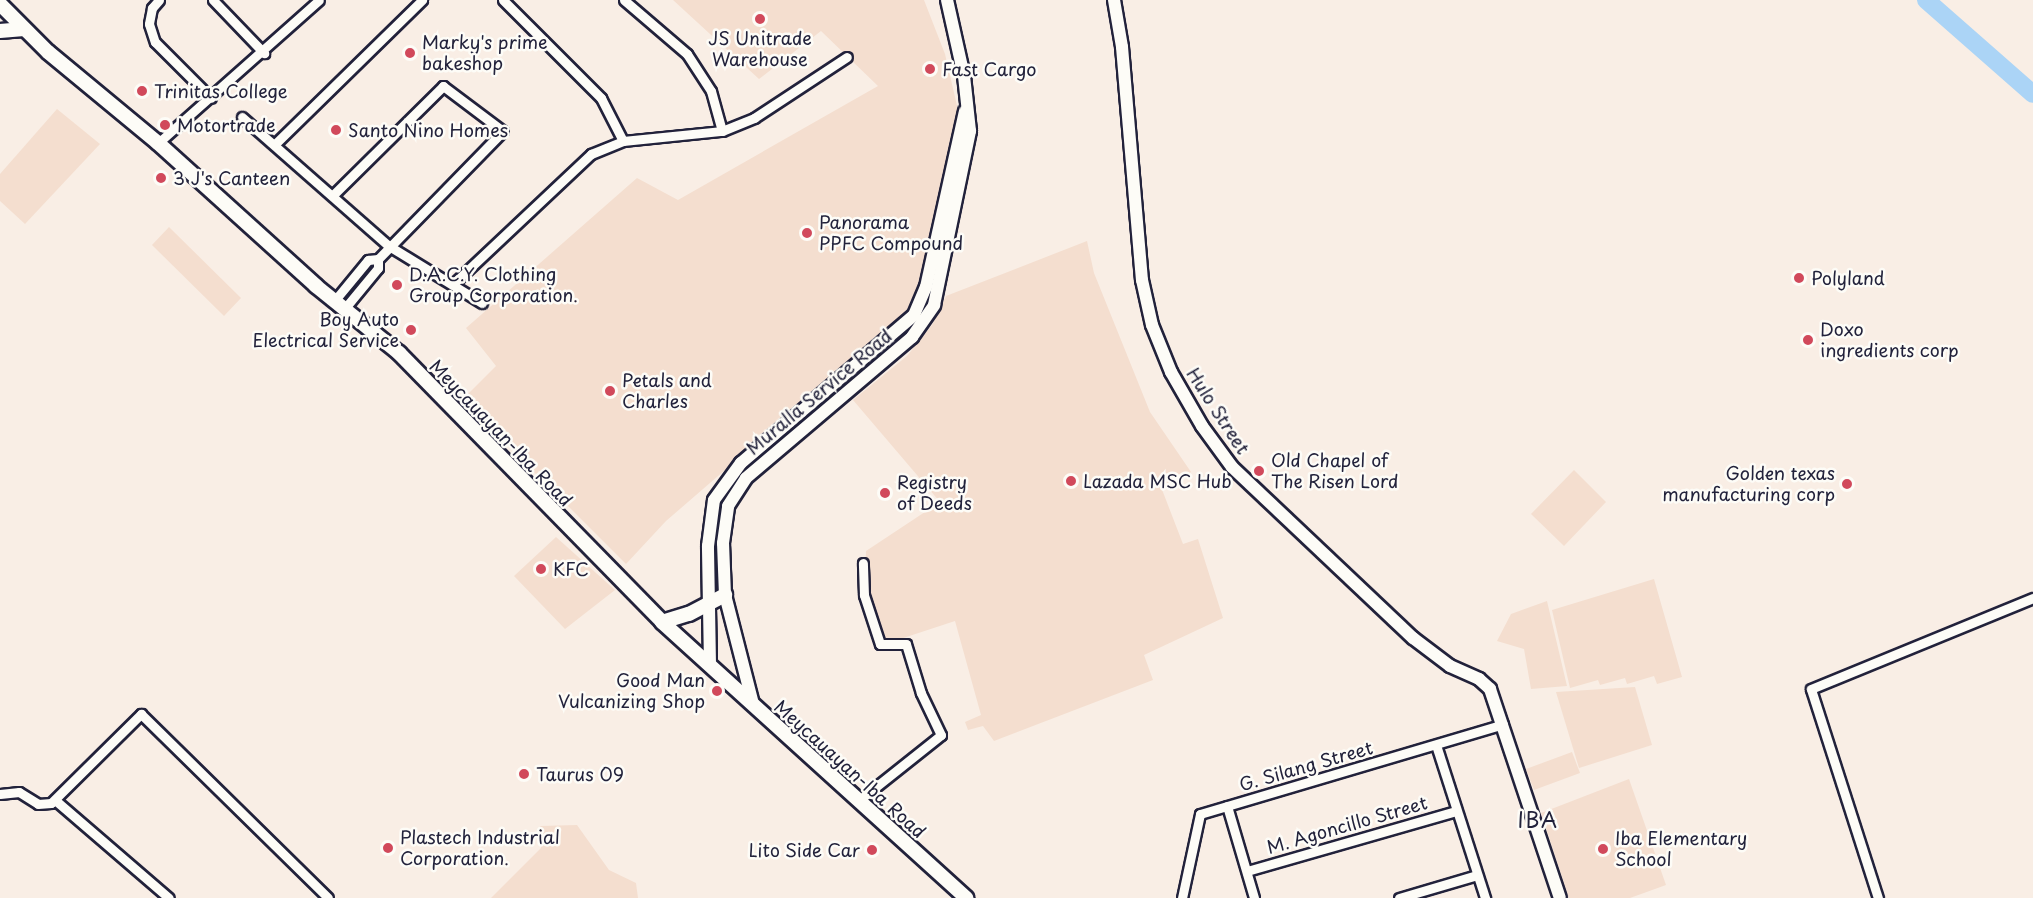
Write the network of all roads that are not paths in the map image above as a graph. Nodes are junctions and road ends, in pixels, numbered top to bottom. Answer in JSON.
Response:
{"nodes":[{"id":1,"x":159,"y":0,"type":"edge"},
{"id":2,"x":213,"y":0,"type":"edge"},
{"id":3,"x":319,"y":0,"type":"edge"},
{"id":4,"x":422,"y":0,"type":"edge"},
{"id":5,"x":503,"y":0,"type":"edge"},
{"id":6,"x":624,"y":0,"type":"edge"},
{"id":7,"x":935,"y":0,"type":"edge"},
{"id":8,"x":946,"y":0,"type":"edge"},
{"id":9,"x":1114,"y":0,"type":"edge"},
{"id":10,"x":0,"y":4,"type":"edge"},
{"id":11,"x":951,"y":15,"type":"junction"},
{"id":12,"x":24,"y":29,"type":"junction"},
{"id":13,"x":0,"y":31,"type":"edge"},
{"id":14,"x":264,"y":53,"type":"junction"},
{"id":15,"x":847,"y":57,"type":"dead end"},
{"id":16,"x":211,"y":98,"type":"junction"},
{"id":17,"x":967,"y":107,"type":"junction"},
{"id":18,"x":242,"y":117,"type":"dead end"},
{"id":19,"x":722,"y":131,"type":"junction"},
{"id":20,"x":623,"y":141,"type":"junction"},
{"id":21,"x":158,"y":143,"type":"junction"},
{"id":22,"x":275,"y":144,"type":"junction"},
{"id":23,"x":333,"y":195,"type":"junction"},
{"id":24,"x":389,"y":246,"type":"junction"},
{"id":25,"x":378,"y":259,"type":"junction"},
{"id":26,"x":353,"y":278,"type":"junction"},
{"id":27,"x":453,"y":284,"type":"junction"},
{"id":28,"x":363,"y":286,"type":"junction"},
{"id":29,"x":482,"y":303,"type":"dead end"},
{"id":30,"x":340,"y":304,"type":"junction"},
{"id":31,"x":863,"y":563,"type":"dead end"},
{"id":32,"x":725,"y":595,"type":"junction"},
{"id":33,"x":2033,"y":598,"type":"edge"},
{"id":34,"x":710,"y":602,"type":"junction"},
{"id":35,"x":662,"y":621,"type":"junction"},
{"id":36,"x":710,"y":664,"type":"junction"},
{"id":37,"x":753,"y":705,"type":"junction"},
{"id":38,"x":1503,"y":724,"type":"junction"},
{"id":39,"x":1436,"y":746,"type":"junction"},
{"id":40,"x":0,"y":794,"type":"edge"},
{"id":41,"x":55,"y":800,"type":"junction"},
{"id":42,"x":858,"y":801,"type":"junction"},
{"id":43,"x":1227,"y":806,"type":"junction"},
{"id":44,"x":1456,"y":811,"type":"junction"},
{"id":45,"x":1247,"y":872,"type":"junction"},
{"id":46,"x":1477,"y":875,"type":"junction"},
{"id":47,"x":963,"y":897,"type":"edge"},
{"id":48,"x":169,"y":898,"type":"edge"},
{"id":49,"x":328,"y":898,"type":"edge"},
{"id":50,"x":1182,"y":898,"type":"edge"},
{"id":51,"x":1254,"y":898,"type":"edge"},
{"id":52,"x":1399,"y":898,"type":"edge"},
{"id":53,"x":1485,"y":898,"type":"edge"},
{"id":54,"x":1560,"y":898,"type":"edge"},
{"id":55,"x":1878,"y":898,"type":"edge"}],
"edges":[{"from":1,"to":16,"type":"street"},
{"from":2,"to":14,"type":"street"},
{"from":3,"to":14,"type":"street"},
{"from":4,"to":22,"type":"street"},
{"from":5,"to":20,"type":"street"},
{"from":6,"to":19,"type":"street"},
{"from":7,"to":11,"type":"street"},
{"from":8,"to":11,"type":"street","name":"Muralla Service Road"},
{"from":9,"to":38,"type":"street","name":"Hulo Street"},
{"from":10,"to":12,"type":"main road","name":"Meycauayan-Iba Road"},
{"from":11,"to":17,"type":"street","name":"Muralla Service Road"},
{"from":12,"to":13,"type":"main road"},
{"from":12,"to":21,"type":"main road","name":"Meycauayan-Iba Road"},
{"from":14,"to":16,"type":"street"},
{"from":15,"to":19,"type":"street"},
{"from":16,"to":21,"type":"street"},
{"from":17,"to":32,"type":"street","name":"Muralla Service Road"},
{"from":17,"to":34,"type":"street","name":"Muralla Service Road"},
{"from":18,"to":22,"type":"street"},
{"from":19,"to":20,"type":"street"},
{"from":20,"to":27,"type":"street"},
{"from":21,"to":30,"type":"main road","name":"Meycauayan-Iba Road"},
{"from":22,"to":23,"type":"street"},
{"from":23,"to":24,"type":"street"},
{"from":23,"to":24,"type":"street"},
{"from":24,"to":25,"type":"street"},
{"from":24,"to":27,"type":"street"},
{"from":25,"to":26,"type":"street"},
{"from":25,"to":28,"type":"street"},
{"from":26,"to":28,"type":"street"},
{"from":26,"to":30,"type":"street"},
{"from":27,"to":29,"type":"street"},
{"from":28,"to":30,"type":"street"},
{"from":30,"to":35,"type":"main road","name":"Meycauayan-Iba Road"},
{"from":31,"to":42,"type":"street"},
{"from":32,"to":34,"type":"main road"},
{"from":32,"to":37,"type":"street","name":"Muralla Service Road"},
{"from":33,"to":55,"type":"street"},
{"from":34,"to":35,"type":"main road"},
{"from":34,"to":36,"type":"street","name":"Muralla Service Road"},
{"from":35,"to":36,"type":"main road","name":"Meycauayan-Iba Road"},
{"from":36,"to":37,"type":"main road","name":"Meycauayan-Iba Road"},
{"from":37,"to":42,"type":"main road","name":"Meycauayan-Iba Road"},
{"from":38,"to":39,"type":"street","name":"G. Silang Street"},
{"from":38,"to":54,"type":"street","name":"Hulo Street"},
{"from":39,"to":43,"type":"street","name":"G. Silang Street"},
{"from":39,"to":44,"type":"street"},
{"from":40,"to":41,"type":"street"},
{"from":41,"to":48,"type":"street"},
{"from":41,"to":49,"type":"street"},
{"from":42,"to":47,"type":"main road","name":"Meycauayan-Iba Road"},
{"from":43,"to":45,"type":"street"},
{"from":43,"to":50,"type":"street","name":"G. Silang Street"},
{"from":44,"to":45,"type":"street","name":"M. Agoncillo Street"},
{"from":44,"to":46,"type":"street"},
{"from":45,"to":51,"type":"street"},
{"from":46,"to":52,"type":"street"},
{"from":46,"to":53,"type":"street"}]}
